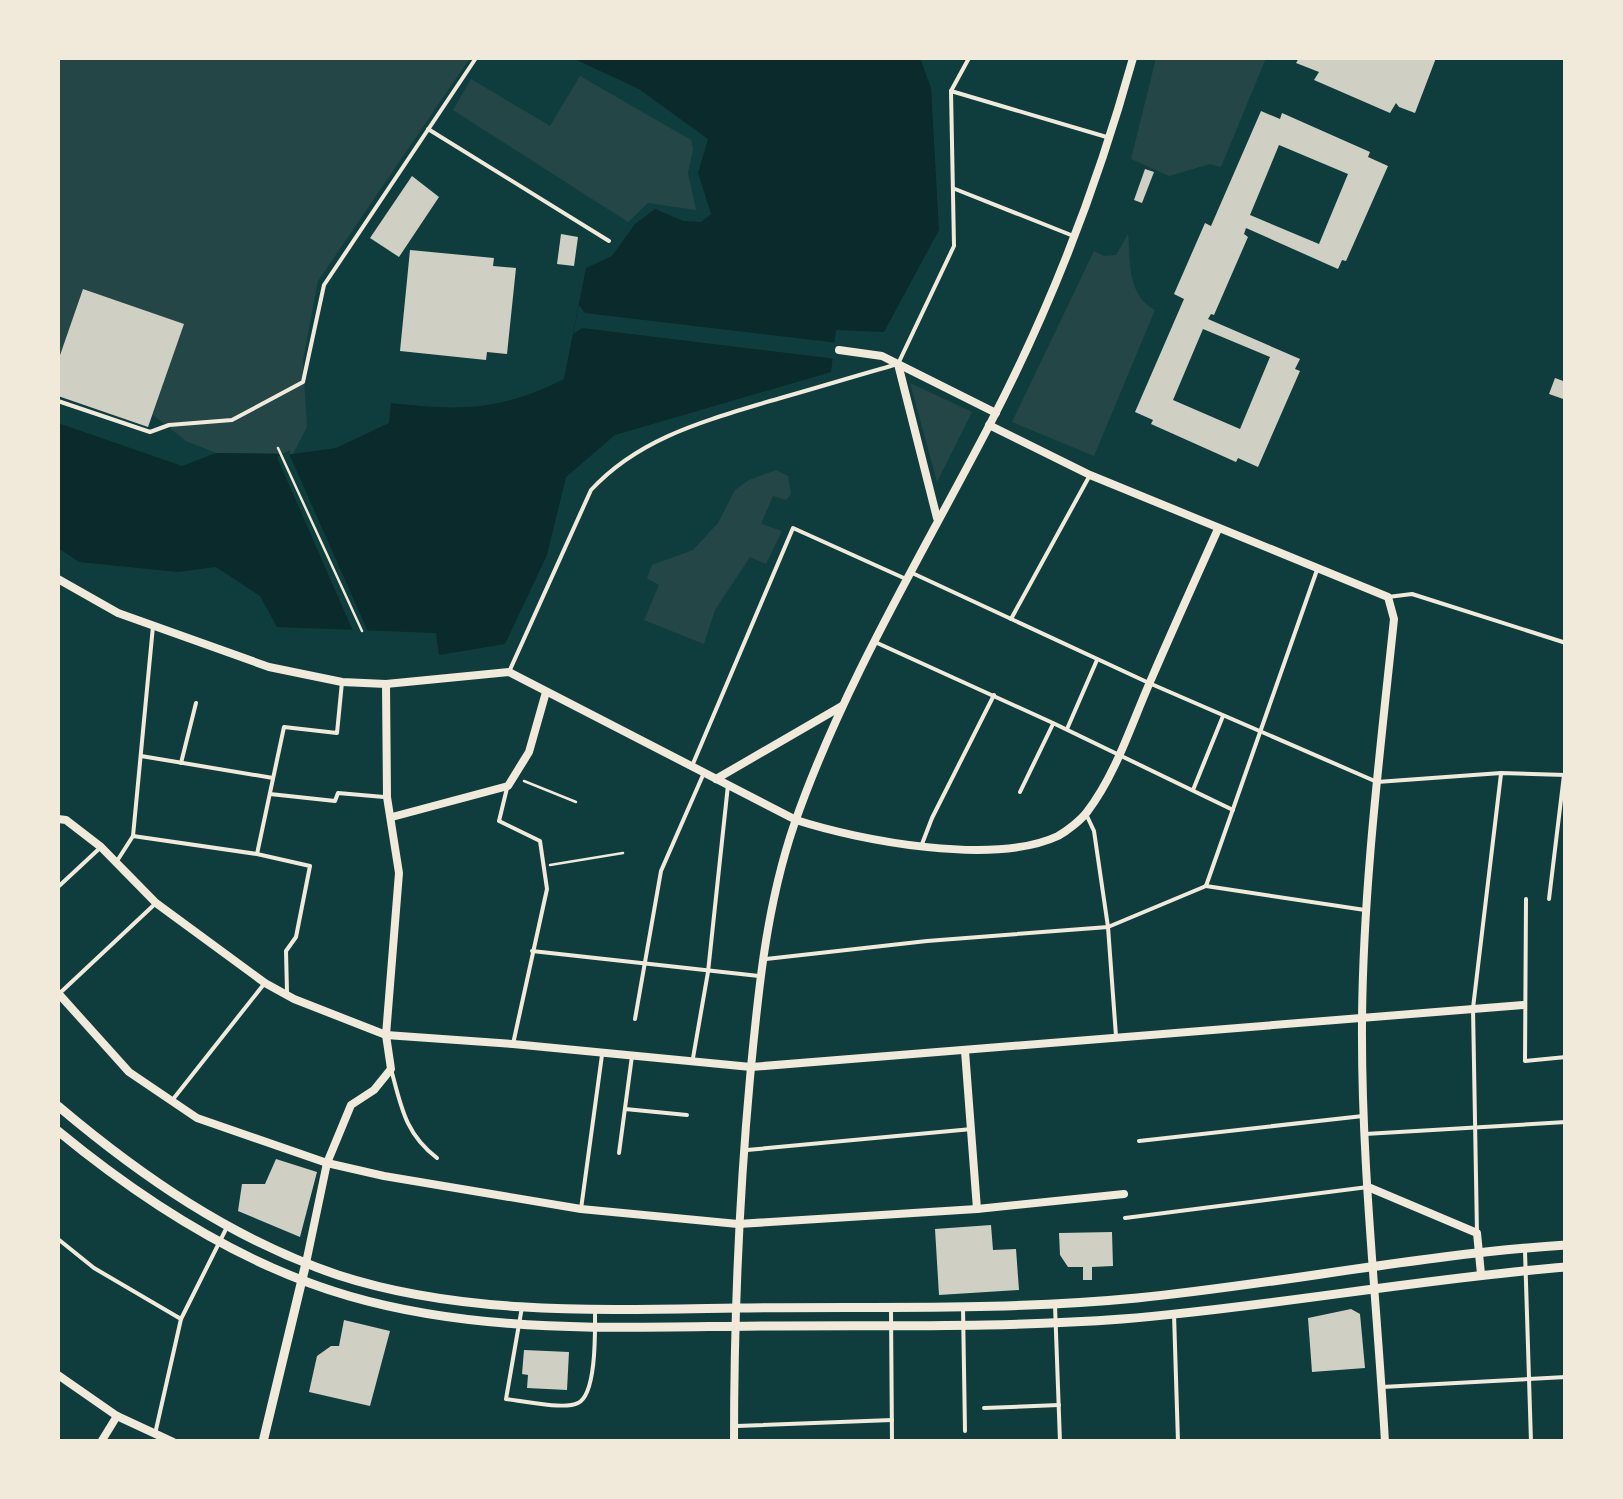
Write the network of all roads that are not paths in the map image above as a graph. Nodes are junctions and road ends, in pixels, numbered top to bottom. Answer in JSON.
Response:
{"nodes":[{"id":1,"x":476,"y":58,"type":"edge"},
{"id":2,"x":969,"y":58,"type":"edge"},
{"id":3,"x":1133,"y":58,"type":"edge"},
{"id":4,"x":950,"y":90,"type":"junction"},
{"id":5,"x":428,"y":129,"type":"junction"},
{"id":6,"x":1110,"y":138,"type":"junction"},
{"id":7,"x":953,"y":188,"type":"junction"},
{"id":8,"x":1076,"y":236,"type":"junction"},
{"id":9,"x":609,"y":241,"type":"dead end"},
{"id":10,"x":839,"y":350,"type":"dead end"},
{"id":11,"x":898,"y":364,"type":"junction"},
{"id":12,"x":58,"y":401,"type":"edge"},
{"id":13,"x":996,"y":413,"type":"junction"},
{"id":14,"x":990,"y":426,"type":"junction"},
{"id":15,"x":1090,"y":475,"type":"junction"},
{"id":16,"x":937,"y":518,"type":"junction"},
{"id":17,"x":1218,"y":530,"type":"junction"},
{"id":18,"x":1317,"y":570,"type":"junction"},
{"id":19,"x":908,"y":576,"type":"junction"},
{"id":20,"x":58,"y":579,"type":"edge"},
{"id":21,"x":1388,"y":597,"type":"junction"},
{"id":22,"x":1011,"y":619,"type":"junction"},
{"id":23,"x":154,"y":626,"type":"junction"},
{"id":24,"x":875,"y":642,"type":"junction"},
{"id":25,"x":1566,"y":643,"type":"edge"},
{"id":26,"x":1098,"y":659,"type":"junction"},
{"id":27,"x":509,"y":672,"type":"junction"},
{"id":28,"x":342,"y":682,"type":"junction"},
{"id":29,"x":386,"y":684,"type":"junction"},
{"id":30,"x":1150,"y":684,"type":"junction"},
{"id":31,"x":546,"y":692,"type":"junction"},
{"id":32,"x":994,"y":695,"type":"junction"},
{"id":33,"x":196,"y":703,"type":"dead end"},
{"id":34,"x":844,"y":704,"type":"junction"},
{"id":35,"x":1223,"y":715,"type":"junction"},
{"id":36,"x":1053,"y":723,"type":"junction"},
{"id":37,"x":1067,"y":730,"type":"junction"},
{"id":38,"x":1260,"y":731,"type":"junction"},
{"id":39,"x":1120,"y":754,"type":"junction"},
{"id":40,"x":141,"y":756,"type":"junction"},
{"id":41,"x":181,"y":763,"type":"junction"},
{"id":42,"x":692,"y":766,"type":"junction"},
{"id":43,"x":704,"y":773,"type":"junction"},
{"id":44,"x":1501,"y":773,"type":"junction"},
{"id":45,"x":1565,"y":775,"type":"edge"},
{"id":46,"x":273,"y":778,"type":"junction"},
{"id":47,"x":716,"y":779,"type":"junction"},
{"id":48,"x":1377,"y":782,"type":"junction"},
{"id":49,"x":508,"y":786,"type":"junction"},
{"id":50,"x":728,"y":786,"type":"junction"},
{"id":51,"x":1193,"y":790,"type":"junction"},
{"id":52,"x":1020,"y":792,"type":"dead end"},
{"id":53,"x":270,"y":794,"type":"junction"},
{"id":54,"x":388,"y":797,"type":"junction"},
{"id":55,"x":1233,"y":810,"type":"junction"},
{"id":56,"x":1086,"y":814,"type":"junction"},
{"id":57,"x":392,"y":817,"type":"junction"},
{"id":58,"x":58,"y":819,"type":"edge"},
{"id":59,"x":796,"y":820,"type":"junction"},
{"id":60,"x":133,"y":836,"type":"junction"},
{"id":61,"x":101,"y":846,"type":"junction"},
{"id":62,"x":920,"y":847,"type":"junction"},
{"id":63,"x":257,"y":854,"type":"junction"},
{"id":64,"x":117,"y":861,"type":"junction"},
{"id":65,"x":1206,"y":886,"type":"junction"},
{"id":66,"x":58,"y":887,"type":"edge"},
{"id":67,"x":1526,"y":899,"type":"dead end"},
{"id":68,"x":1549,"y":899,"type":"dead end"},
{"id":69,"x":156,"y":902,"type":"junction"},
{"id":70,"x":1367,"y":911,"type":"junction"},
{"id":71,"x":1108,"y":927,"type":"junction"},
{"id":72,"x":532,"y":951,"type":"junction"},
{"id":73,"x":763,"y":959,"type":"junction"},
{"id":74,"x":642,"y":965,"type":"junction"},
{"id":75,"x":708,"y":972,"type":"junction"},
{"id":76,"x":759,"y":976,"type":"junction"},
{"id":77,"x":265,"y":983,"type":"junction"},
{"id":78,"x":58,"y":994,"type":"edge"},
{"id":79,"x":287,"y":995,"type":"junction"},
{"id":80,"x":1523,"y":1005,"type":"junction"},
{"id":81,"x":1473,"y":1008,"type":"junction"},
{"id":82,"x":1362,"y":1018,"type":"junction"},
{"id":83,"x":635,"y":1019,"type":"dead end"},
{"id":84,"x":386,"y":1035,"type":"junction"},
{"id":85,"x":1116,"y":1038,"type":"junction"},
{"id":86,"x":513,"y":1044,"type":"junction"},
{"id":87,"x":964,"y":1050,"type":"junction"},
{"id":88,"x":603,"y":1053,"type":"junction"},
{"id":89,"x":632,"y":1056,"type":"junction"},
{"id":90,"x":1566,"y":1057,"type":"edge"},
{"id":91,"x":692,"y":1062,"type":"junction"},
{"id":92,"x":751,"y":1068,"type":"junction"},
{"id":93,"x":391,"y":1069,"type":"junction"},
{"id":94,"x":170,"y":1102,"type":"junction"},
{"id":95,"x":58,"y":1106,"type":"edge"},
{"id":96,"x":626,"y":1109,"type":"junction"},
{"id":97,"x":687,"y":1116,"type":"dead end"},
{"id":98,"x":1363,"y":1116,"type":"junction"},
{"id":99,"x":1566,"y":1122,"type":"edge"},
{"id":100,"x":1476,"y":1126,"type":"junction"},
{"id":101,"x":972,"y":1130,"type":"junction"},
{"id":102,"x":58,"y":1131,"type":"edge"},
{"id":103,"x":1364,"y":1134,"type":"junction"},
{"id":104,"x":1140,"y":1141,"type":"dead end"},
{"id":105,"x":743,"y":1150,"type":"junction"},
{"id":106,"x":619,"y":1154,"type":"dead end"},
{"id":107,"x":436,"y":1158,"type":"dead end"},
{"id":108,"x":327,"y":1163,"type":"junction"},
{"id":109,"x":1368,"y":1186,"type":"junction"},
{"id":110,"x":1124,"y":1194,"type":"dead end"},
{"id":111,"x":581,"y":1209,"type":"junction"},
{"id":112,"x":977,"y":1209,"type":"junction"},
{"id":113,"x":1126,"y":1218,"type":"dead end"},
{"id":114,"x":738,"y":1224,"type":"junction"},
{"id":115,"x":227,"y":1226,"type":"junction"},
{"id":116,"x":1477,"y":1233,"type":"junction"},
{"id":117,"x":58,"y":1239,"type":"edge"},
{"id":118,"x":219,"y":1240,"type":"junction"},
{"id":119,"x":1566,"y":1245,"type":"edge"},
{"id":120,"x":1525,"y":1248,"type":"junction"},
{"id":121,"x":1479,"y":1253,"type":"junction"},
{"id":122,"x":306,"y":1262,"type":"junction"},
{"id":123,"x":1566,"y":1267,"type":"edge"},
{"id":124,"x":1374,"y":1268,"type":"junction"},
{"id":125,"x":1526,"y":1270,"type":"junction"},
{"id":126,"x":1481,"y":1274,"type":"junction"},
{"id":127,"x":302,"y":1280,"type":"junction"},
{"id":128,"x":1375,"y":1288,"type":"junction"},
{"id":129,"x":1055,"y":1305,"type":"junction"},
{"id":130,"x":522,"y":1307,"type":"junction"},
{"id":131,"x":738,"y":1308,"type":"junction"},
{"id":132,"x":963,"y":1308,"type":"junction"},
{"id":133,"x":595,"y":1309,"type":"junction"},
{"id":134,"x":891,"y":1310,"type":"junction"},
{"id":135,"x":1174,"y":1314,"type":"junction"},
{"id":136,"x":181,"y":1319,"type":"junction"},
{"id":137,"x":1056,"y":1323,"type":"junction"},
{"id":138,"x":519,"y":1324,"type":"junction"},
{"id":139,"x":737,"y":1326,"type":"junction"},
{"id":140,"x":964,"y":1327,"type":"junction"},
{"id":141,"x":891,"y":1328,"type":"junction"},
{"id":142,"x":595,"y":1329,"type":"junction"},
{"id":143,"x":58,"y":1375,"type":"edge"},
{"id":144,"x":1566,"y":1377,"type":"edge"},
{"id":145,"x":1528,"y":1380,"type":"junction"},
{"id":146,"x":1382,"y":1387,"type":"junction"},
{"id":147,"x":1059,"y":1405,"type":"junction"},
{"id":148,"x":984,"y":1408,"type":"dead end"},
{"id":149,"x":117,"y":1416,"type":"junction"},
{"id":150,"x":892,"y":1420,"type":"junction"},
{"id":151,"x":734,"y":1426,"type":"junction"},
{"id":152,"x":965,"y":1432,"type":"dead end"},
{"id":153,"x":155,"y":1434,"type":"junction"},
{"id":154,"x":100,"y":1442,"type":"edge"},
{"id":155,"x":173,"y":1442,"type":"edge"},
{"id":156,"x":264,"y":1442,"type":"edge"},
{"id":157,"x":734,"y":1442,"type":"edge"},
{"id":158,"x":892,"y":1442,"type":"edge"},
{"id":159,"x":1060,"y":1442,"type":"edge"},
{"id":160,"x":1178,"y":1442,"type":"edge"},
{"id":161,"x":1385,"y":1442,"type":"edge"},
{"id":162,"x":1530,"y":1442,"type":"edge"}],
"edges":[{"from":1,"to":5,"type":"lane"},
{"from":2,"to":4,"type":"lane"},
{"from":3,"to":6,"type":"street"},
{"from":4,"to":6,"type":"lane"},
{"from":4,"to":7,"type":"lane"},
{"from":5,"to":9,"type":"lane"},
{"from":5,"to":12,"type":"lane"},
{"from":6,"to":8,"type":"street"},
{"from":7,"to":8,"type":"lane"},
{"from":7,"to":11,"type":"lane"},
{"from":8,"to":13,"type":"street"},
{"from":10,"to":11,"type":"street"},
{"from":11,"to":13,"type":"street"},
{"from":11,"to":16,"type":"street"},
{"from":11,"to":27,"type":"lane"},
{"from":13,"to":14,"type":"street"},
{"from":14,"to":15,"type":"street"},
{"from":14,"to":16,"type":"street"},
{"from":15,"to":17,"type":"street"},
{"from":15,"to":22,"type":"lane"},
{"from":16,"to":19,"type":"street"},
{"from":17,"to":18,"type":"street"},
{"from":17,"to":30,"type":"street"},
{"from":18,"to":21,"type":"street"},
{"from":18,"to":38,"type":"lane"},
{"from":19,"to":22,"type":"lane"},
{"from":19,"to":24,"type":"street"},
{"from":19,"to":42,"type":"lane"},
{"from":20,"to":23,"type":"street"},
{"from":21,"to":25,"type":"lane"},
{"from":21,"to":48,"type":"street"},
{"from":22,"to":26,"type":"lane"},
{"from":23,"to":28,"type":"street"},
{"from":23,"to":40,"type":"lane"},
{"from":24,"to":32,"type":"lane"},
{"from":24,"to":34,"type":"street"},
{"from":26,"to":30,"type":"lane"},
{"from":26,"to":37,"type":"lane"},
{"from":27,"to":29,"type":"street"},
{"from":27,"to":31,"type":"street"},
{"from":28,"to":29,"type":"street"},
{"from":28,"to":46,"type":"lane"},
{"from":29,"to":54,"type":"street"},
{"from":30,"to":35,"type":"lane"},
{"from":30,"to":39,"type":"street"},
{"from":31,"to":42,"type":"street"},
{"from":31,"to":49,"type":"street"},
{"from":32,"to":36,"type":"lane"},
{"from":32,"to":62,"type":"lane"},
{"from":33,"to":41,"type":"lane"},
{"from":34,"to":47,"type":"street"},
{"from":34,"to":59,"type":"street"},
{"from":35,"to":38,"type":"lane"},
{"from":35,"to":51,"type":"lane"},
{"from":36,"to":37,"type":"lane"},
{"from":36,"to":52,"type":"lane"},
{"from":37,"to":39,"type":"lane"},
{"from":38,"to":48,"type":"lane"},
{"from":38,"to":55,"type":"lane"},
{"from":39,"to":51,"type":"lane"},
{"from":39,"to":56,"type":"street"},
{"from":40,"to":41,"type":"lane"},
{"from":40,"to":60,"type":"lane"},
{"from":41,"to":46,"type":"lane"},
{"from":42,"to":43,"type":"street"},
{"from":43,"to":47,"type":"street"},
{"from":43,"to":74,"type":"lane"},
{"from":44,"to":45,"type":"lane"},
{"from":44,"to":48,"type":"lane"},
{"from":44,"to":81,"type":"lane"},
{"from":45,"to":68,"type":"lane"},
{"from":46,"to":53,"type":"lane"},
{"from":47,"to":50,"type":"street"},
{"from":48,"to":70,"type":"street"},
{"from":49,"to":57,"type":"street"},
{"from":49,"to":72,"type":"lane"},
{"from":50,"to":59,"type":"street"},
{"from":50,"to":75,"type":"lane"},
{"from":51,"to":55,"type":"lane"},
{"from":53,"to":54,"type":"lane"},
{"from":53,"to":63,"type":"lane"},
{"from":54,"to":57,"type":"street"},
{"from":55,"to":65,"type":"lane"},
{"from":56,"to":62,"type":"street"},
{"from":56,"to":71,"type":"lane"},
{"from":57,"to":84,"type":"street"},
{"from":58,"to":61,"type":"street"},
{"from":59,"to":62,"type":"street"},
{"from":59,"to":73,"type":"street"},
{"from":60,"to":63,"type":"lane"},
{"from":60,"to":64,"type":"lane"},
{"from":61,"to":64,"type":"street"},
{"from":61,"to":66,"type":"lane"},
{"from":63,"to":79,"type":"lane"},
{"from":64,"to":69,"type":"street"},
{"from":65,"to":70,"type":"lane"},
{"from":65,"to":71,"type":"lane"},
{"from":67,"to":80,"type":"lane"},
{"from":69,"to":77,"type":"street"},
{"from":69,"to":78,"type":"lane"},
{"from":70,"to":82,"type":"street"},
{"from":71,"to":73,"type":"lane"},
{"from":71,"to":85,"type":"lane"},
{"from":72,"to":74,"type":"lane"},
{"from":72,"to":86,"type":"lane"},
{"from":73,"to":76,"type":"street"},
{"from":74,"to":75,"type":"lane"},
{"from":74,"to":83,"type":"lane"},
{"from":75,"to":76,"type":"lane"},
{"from":75,"to":91,"type":"lane"},
{"from":76,"to":92,"type":"street"},
{"from":77,"to":79,"type":"street"},
{"from":77,"to":94,"type":"lane"},
{"from":78,"to":94,"type":"street"},
{"from":79,"to":84,"type":"street"},
{"from":80,"to":81,"type":"street"},
{"from":80,"to":90,"type":"lane"},
{"from":81,"to":82,"type":"street"},
{"from":81,"to":100,"type":"lane"},
{"from":82,"to":85,"type":"street"},
{"from":82,"to":98,"type":"street"},
{"from":84,"to":86,"type":"street"},
{"from":84,"to":93,"type":"street"},
{"from":85,"to":87,"type":"street"},
{"from":86,"to":88,"type":"street"},
{"from":87,"to":92,"type":"street"},
{"from":87,"to":101,"type":"street"},
{"from":88,"to":89,"type":"street"},
{"from":88,"to":111,"type":"lane"},
{"from":89,"to":91,"type":"street"},
{"from":89,"to":96,"type":"lane"},
{"from":91,"to":92,"type":"street"},
{"from":92,"to":105,"type":"street"},
{"from":93,"to":107,"type":"lane"},
{"from":93,"to":108,"type":"street"},
{"from":94,"to":108,"type":"street"},
{"from":95,"to":115,"type":"street"},
{"from":96,"to":97,"type":"lane"},
{"from":96,"to":106,"type":"lane"},
{"from":98,"to":103,"type":"street"},
{"from":98,"to":104,"type":"lane"},
{"from":99,"to":100,"type":"lane"},
{"from":100,"to":103,"type":"lane"},
{"from":100,"to":116,"type":"lane"},
{"from":101,"to":105,"type":"lane"},
{"from":101,"to":112,"type":"street"},
{"from":102,"to":118,"type":"street"},
{"from":103,"to":109,"type":"street"},
{"from":105,"to":114,"type":"street"},
{"from":108,"to":111,"type":"street"},
{"from":108,"to":122,"type":"street"},
{"from":109,"to":113,"type":"lane"},
{"from":109,"to":116,"type":"street"},
{"from":109,"to":124,"type":"street"},
{"from":110,"to":112,"type":"street"},
{"from":111,"to":114,"type":"street"},
{"from":112,"to":114,"type":"street"},
{"from":114,"to":131,"type":"street"},
{"from":115,"to":118,"type":"lane"},
{"from":115,"to":122,"type":"street"},
{"from":116,"to":121,"type":"street"},
{"from":117,"to":136,"type":"lane"},
{"from":118,"to":127,"type":"street"},
{"from":118,"to":136,"type":"lane"},
{"from":119,"to":120,"type":"street"},
{"from":120,"to":121,"type":"street"},
{"from":120,"to":125,"type":"lane"},
{"from":121,"to":124,"type":"street"},
{"from":121,"to":126,"type":"street"},
{"from":122,"to":127,"type":"street"},
{"from":122,"to":130,"type":"street"},
{"from":123,"to":125,"type":"street"},
{"from":124,"to":128,"type":"street"},
{"from":124,"to":129,"type":"street"},
{"from":125,"to":126,"type":"street"},
{"from":125,"to":145,"type":"lane"},
{"from":126,"to":128,"type":"street"},
{"from":127,"to":138,"type":"street"},
{"from":127,"to":156,"type":"street"},
{"from":128,"to":135,"type":"street"},
{"from":128,"to":146,"type":"street"},
{"from":129,"to":132,"type":"street"},
{"from":129,"to":137,"type":"lane"},
{"from":130,"to":133,"type":"street"},
{"from":130,"to":138,"type":"lane"},
{"from":131,"to":133,"type":"street"},
{"from":131,"to":134,"type":"street"},
{"from":131,"to":139,"type":"street"},
{"from":132,"to":134,"type":"street"},
{"from":132,"to":140,"type":"lane"},
{"from":133,"to":142,"type":"lane"},
{"from":134,"to":141,"type":"lane"},
{"from":135,"to":137,"type":"street"},
{"from":135,"to":160,"type":"lane"},
{"from":136,"to":153,"type":"lane"},
{"from":137,"to":140,"type":"street"},
{"from":137,"to":147,"type":"lane"},
{"from":138,"to":142,"type":"street"},
{"from":138,"to":142,"type":"lane"},
{"from":139,"to":141,"type":"street"},
{"from":139,"to":142,"type":"street"},
{"from":139,"to":151,"type":"street"},
{"from":140,"to":141,"type":"street"},
{"from":140,"to":152,"type":"lane"},
{"from":141,"to":150,"type":"lane"},
{"from":143,"to":149,"type":"street"},
{"from":144,"to":145,"type":"lane"},
{"from":145,"to":146,"type":"lane"},
{"from":145,"to":162,"type":"lane"},
{"from":146,"to":161,"type":"street"},
{"from":147,"to":148,"type":"lane"},
{"from":147,"to":159,"type":"lane"},
{"from":149,"to":153,"type":"street"},
{"from":149,"to":154,"type":"street"},
{"from":150,"to":151,"type":"lane"},
{"from":150,"to":158,"type":"lane"},
{"from":151,"to":157,"type":"street"},
{"from":153,"to":155,"type":"street"}]}
